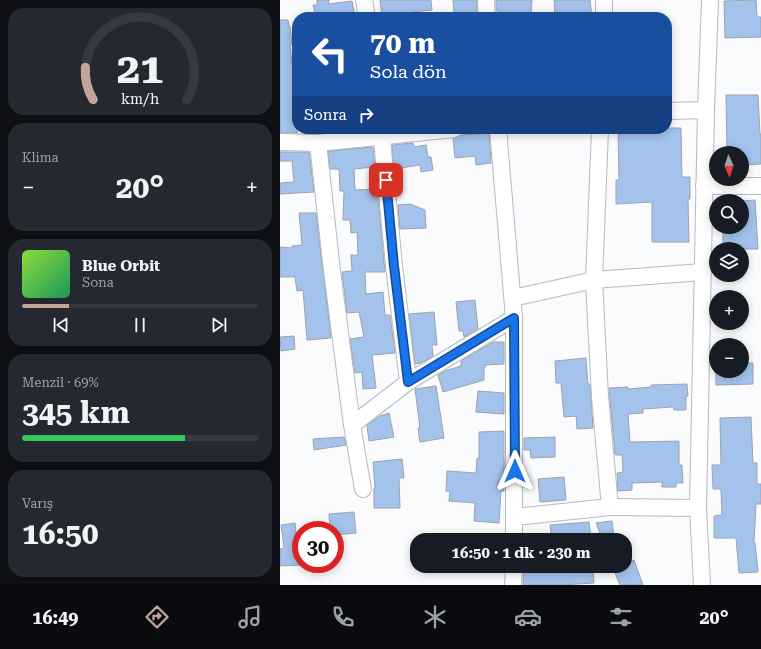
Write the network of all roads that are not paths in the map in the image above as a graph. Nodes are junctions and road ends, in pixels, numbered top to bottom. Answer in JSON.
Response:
{"nodes":[{"id":1,"x":364,"y":0,"type":"edge"},
{"id":2,"x":486,"y":0,"type":"edge"},
{"id":3,"x":604,"y":0,"type":"edge"},
{"id":4,"x":710,"y":0,"type":"edge"},
{"id":5,"x":366,"y":12,"type":"edge"},
{"id":6,"x":487,"y":12,"type":"edge"},
{"id":7,"x":604,"y":12,"type":"edge"},
{"id":8,"x":706,"y":110,"type":"junction"},
{"id":9,"x":672,"y":111,"type":"edge"},
{"id":10,"x":375,"y":134,"type":"edge"},
{"id":11,"x":382,"y":134,"type":"edge"},
{"id":12,"x":498,"y":134,"type":"edge"},
{"id":13,"x":600,"y":134,"type":"edge"},
{"id":14,"x":280,"y":142,"type":"edge"},
{"id":15,"x":318,"y":142,"type":"junction"},
{"id":16,"x":704,"y":186,"type":"junction"},
{"id":17,"x":761,"y":186,"type":"edge"},
{"id":18,"x":702,"y":272,"type":"junction"},
{"id":19,"x":594,"y":280,"type":"junction"},
{"id":20,"x":513,"y":298,"type":"junction"},
{"id":21,"x":514,"y":318,"type":"junction"},
{"id":22,"x":408,"y":382,"type":"junction"},
{"id":23,"x":352,"y":425,"type":"junction"},
{"id":24,"x":363,"y":489,"type":"dead end"},
{"id":25,"x":610,"y":507,"type":"junction"},
{"id":26,"x":698,"y":508,"type":"junction"},
{"id":27,"x":515,"y":517,"type":"junction"},
{"id":28,"x":514,"y":533,"type":"edge"},
{"id":29,"x":514,"y":573,"type":"edge"},
{"id":30,"x":513,"y":585,"type":"edge"},
{"id":31,"x":702,"y":585,"type":"edge"}],
"edges":[{"from":1,"to":5,"type":"street"},
{"from":2,"to":6,"type":"street"},
{"from":3,"to":7,"type":"street"},
{"from":4,"to":8,"type":"street"},
{"from":8,"to":9,"type":"street"},
{"from":8,"to":16,"type":"street"},
{"from":10,"to":15,"type":"street"},
{"from":11,"to":22,"type":"street"},
{"from":12,"to":20,"type":"street"},
{"from":13,"to":19,"type":"street"},
{"from":14,"to":15,"type":"street"},
{"from":15,"to":23,"type":"street"},
{"from":16,"to":17,"type":"street"},
{"from":16,"to":18,"type":"street"},
{"from":18,"to":19,"type":"street"},
{"from":18,"to":26,"type":"street"},
{"from":19,"to":20,"type":"street"},
{"from":19,"to":25,"type":"street"},
{"from":20,"to":21,"type":"street"},
{"from":21,"to":22,"type":"street"},
{"from":21,"to":27,"type":"street"},
{"from":22,"to":23,"type":"street"},
{"from":23,"to":24,"type":"street"},
{"from":25,"to":26,"type":"street"},
{"from":25,"to":27,"type":"street"},
{"from":26,"to":31,"type":"street"},
{"from":27,"to":28,"type":"street"},
{"from":29,"to":30,"type":"street"}]}
